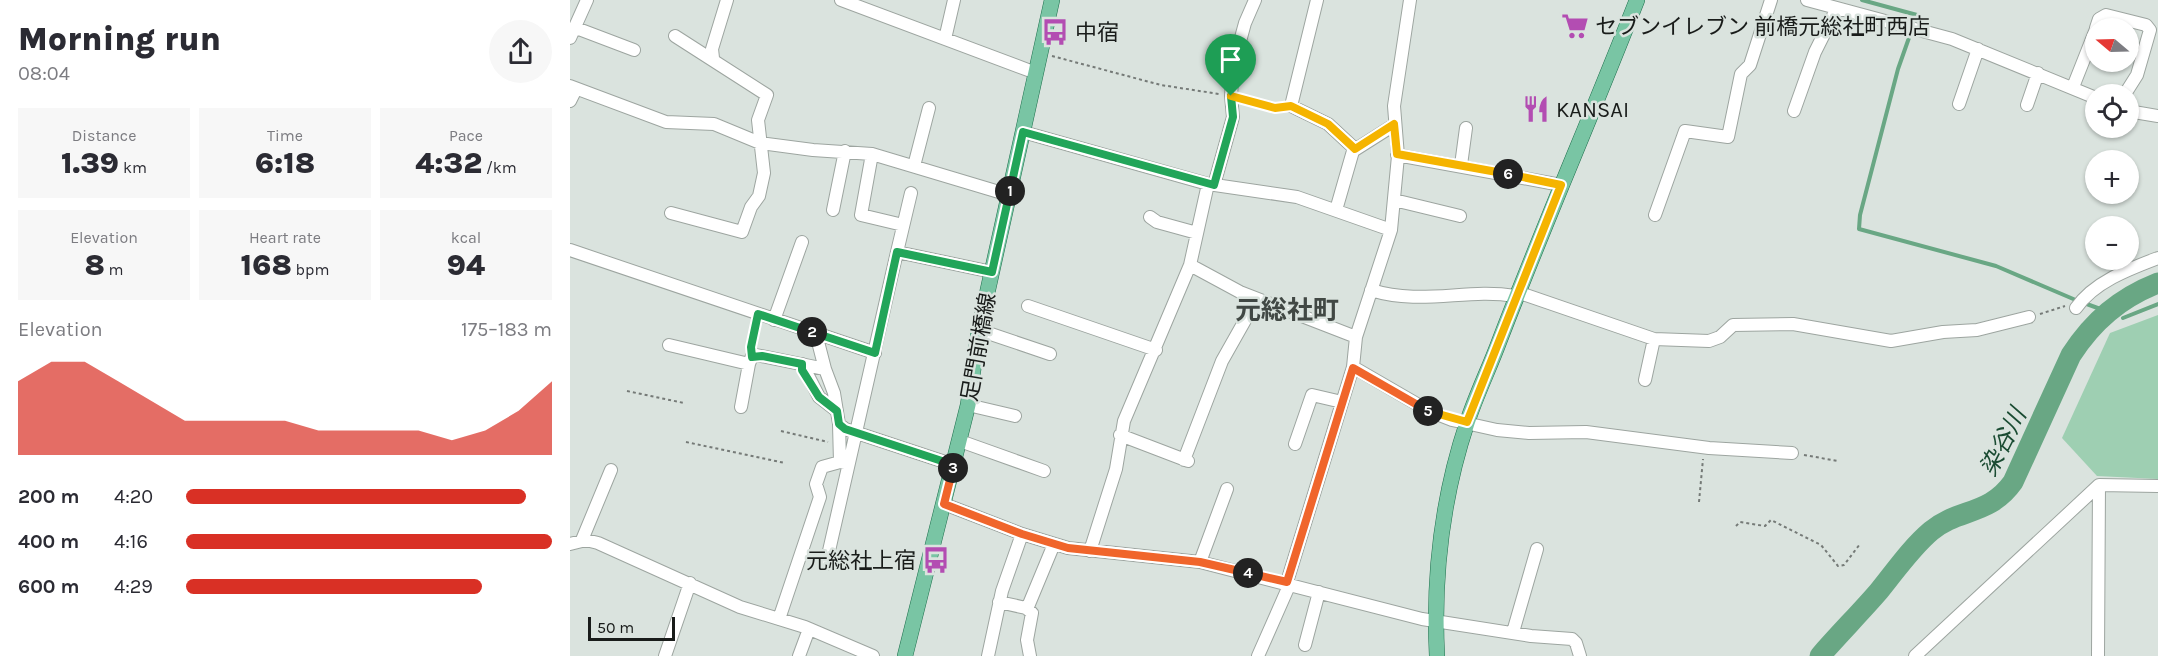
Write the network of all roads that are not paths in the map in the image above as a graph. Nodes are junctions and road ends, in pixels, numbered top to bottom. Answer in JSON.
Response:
{"nodes":[{"id":1,"x":586,"y":0,"type":"edge"},
{"id":2,"x":727,"y":0,"type":"edge"},
{"id":3,"x":841,"y":0,"type":"edge"},
{"id":4,"x":954,"y":0,"type":"edge"},
{"id":5,"x":1052,"y":0,"type":"edge"},
{"id":6,"x":1255,"y":0,"type":"edge"},
{"id":7,"x":1317,"y":0,"type":"edge"},
{"id":8,"x":1410,"y":0,"type":"edge"},
{"id":9,"x":1637,"y":0,"type":"edge"},
{"id":10,"x":1771,"y":0,"type":"edge"},
{"id":11,"x":1807,"y":0,"type":"edge"},
{"id":12,"x":1837,"y":8,"type":"junction"},
{"id":13,"x":2101,"y":18,"type":"edge"},
{"id":14,"x":2118,"y":18,"type":"edge"},
{"id":15,"x":2139,"y":23,"type":"edge"},
{"id":16,"x":573,"y":33,"type":"edge"},
{"id":17,"x":675,"y":36,"type":"dead end"},
{"id":18,"x":945,"y":39,"type":"junction"},
{"id":19,"x":1978,"y":49,"type":"junction"},
{"id":20,"x":634,"y":50,"type":"dead end"},
{"id":21,"x":2085,"y":57,"type":"edge"},
{"id":22,"x":713,"y":58,"type":"junction"},
{"id":23,"x":2139,"y":68,"type":"edge"},
{"id":24,"x":1036,"y":73,"type":"junction"},
{"id":25,"x":2038,"y":73,"type":"junction"},
{"id":26,"x":573,"y":87,"type":"edge"},
{"id":27,"x":2073,"y":87,"type":"junction"},
{"id":28,"x":2085,"y":93,"type":"edge"},
{"id":29,"x":570,"y":101,"type":"edge"},
{"id":30,"x":1959,"y":104,"type":"dead end"},
{"id":31,"x":2027,"y":105,"type":"dead end"},
{"id":32,"x":929,"y":108,"type":"dead end"},
{"id":33,"x":1794,"y":111,"type":"dead end"},
{"id":34,"x":2139,"y":113,"type":"edge"},
{"id":35,"x":2158,"y":116,"type":"edge"},
{"id":36,"x":1394,"y":124,"type":"junction"},
{"id":37,"x":1466,"y":128,"type":"dead end"},
{"id":38,"x":1023,"y":132,"type":"junction"},
{"id":39,"x":760,"y":143,"type":"junction"},
{"id":40,"x":1355,"y":149,"type":"junction"},
{"id":41,"x":845,"y":151,"type":"junction"},
{"id":42,"x":872,"y":154,"type":"junction"},
{"id":43,"x":1397,"y":154,"type":"junction"},
{"id":44,"x":1461,"y":165,"type":"junction"},
{"id":45,"x":914,"y":166,"type":"junction"},
{"id":46,"x":1211,"y":184,"type":"junction"},
{"id":47,"x":1561,"y":185,"type":"junction"},
{"id":48,"x":911,"y":193,"type":"dead end"},
{"id":49,"x":1009,"y":195,"type":"junction"},
{"id":50,"x":1394,"y":200,"type":"junction"},
{"id":51,"x":833,"y":210,"type":"dead end"},
{"id":52,"x":1336,"y":210,"type":"junction"},
{"id":53,"x":671,"y":213,"type":"dead end"},
{"id":54,"x":1655,"y":215,"type":"dead end"},
{"id":55,"x":1460,"y":216,"type":"dead end"},
{"id":56,"x":1150,"y":217,"type":"dead end"},
{"id":57,"x":903,"y":225,"type":"junction"},
{"id":58,"x":1391,"y":230,"type":"junction"},
{"id":59,"x":1197,"y":233,"type":"junction"},
{"id":60,"x":802,"y":242,"type":"dead end"},
{"id":61,"x":570,"y":250,"type":"edge"},
{"id":62,"x":897,"y":252,"type":"junction"},
{"id":63,"x":2158,"y":258,"type":"edge"},
{"id":64,"x":1190,"y":265,"type":"junction"},
{"id":65,"x":992,"y":272,"type":"junction"},
{"id":66,"x":1371,"y":290,"type":"junction"},
{"id":67,"x":1516,"y":294,"type":"junction"},
{"id":68,"x":1257,"y":299,"type":"junction"},
{"id":69,"x":1028,"y":306,"type":"dead end"},
{"id":70,"x":2076,"y":308,"type":"road end"},
{"id":71,"x":2029,"y":317,"type":"road end"},
{"id":72,"x":774,"y":320,"type":"junction"},
{"id":73,"x":979,"y":330,"type":"junction"},
{"id":74,"x":816,"y":334,"type":"junction"},
{"id":75,"x":1356,"y":337,"type":"junction"},
{"id":76,"x":1654,"y":339,"type":"junction"},
{"id":77,"x":669,"y":345,"type":"dead end"},
{"id":78,"x":1156,"y":350,"type":"junction"},
{"id":79,"x":875,"y":353,"type":"junction"},
{"id":80,"x":1050,"y":354,"type":"dead end"},
{"id":81,"x":750,"y":360,"type":"junction"},
{"id":82,"x":802,"y":364,"type":"junction"},
{"id":83,"x":1353,"y":368,"type":"junction"},
{"id":84,"x":825,"y":369,"type":"junction"},
{"id":85,"x":1645,"y":380,"type":"dead end"},
{"id":86,"x":1342,"y":402,"type":"junction"},
{"id":87,"x":968,"y":405,"type":"junction"},
{"id":88,"x":741,"y":407,"type":"dead end"},
{"id":89,"x":837,"y":411,"type":"junction"},
{"id":90,"x":1015,"y":416,"type":"dead end"},
{"id":91,"x":1467,"y":422,"type":"junction"},
{"id":92,"x":839,"y":424,"type":"junction"},
{"id":93,"x":858,"y":432,"type":"junction"},
{"id":94,"x":1120,"y":435,"type":"junction"},
{"id":95,"x":960,"y":441,"type":"junction"},
{"id":96,"x":1295,"y":444,"type":"dead end"},
{"id":97,"x":1792,"y":453,"type":"road end"},
{"id":98,"x":844,"y":462,"type":"junction"},
{"id":99,"x":954,"y":465,"type":"junction"},
{"id":100,"x":611,"y":471,"type":"dead end"},
{"id":101,"x":1044,"y":471,"type":"dead end"},
{"id":102,"x":2099,"y":485,"type":"junction"},
{"id":103,"x":2158,"y":486,"type":"edge"},
{"id":104,"x":1227,"y":489,"type":"dead end"},
{"id":105,"x":944,"y":504,"type":"junction"},
{"id":106,"x":1022,"y":534,"type":"junction"},
{"id":107,"x":576,"y":542,"type":"edge"},
{"id":108,"x":1054,"y":544,"type":"junction"},
{"id":109,"x":1537,"y":549,"type":"dead end"},
{"id":110,"x":1090,"y":551,"type":"junction"},
{"id":111,"x":1200,"y":562,"type":"junction"},
{"id":112,"x":826,"y":564,"type":"dead end"},
{"id":113,"x":1287,"y":582,"type":"junction"},
{"id":114,"x":690,"y":583,"type":"junction"},
{"id":115,"x":1319,"y":592,"type":"junction"},
{"id":116,"x":999,"y":602,"type":"junction"},
{"id":117,"x":1028,"y":609,"type":"junction"},
{"id":118,"x":779,"y":619,"type":"junction"},
{"id":119,"x":1435,"y":620,"type":"junction"},
{"id":120,"x":809,"y":629,"type":"junction"},
{"id":121,"x":1514,"y":632,"type":"junction"},
{"id":122,"x":1305,"y":645,"type":"dead end"},
{"id":123,"x":664,"y":656,"type":"edge"},
{"id":124,"x":799,"y":656,"type":"edge"},
{"id":125,"x":873,"y":656,"type":"edge"},
{"id":126,"x":904,"y":656,"type":"edge"},
{"id":127,"x":988,"y":656,"type":"edge"},
{"id":128,"x":1030,"y":656,"type":"edge"},
{"id":129,"x":1258,"y":656,"type":"edge"},
{"id":130,"x":1437,"y":656,"type":"edge"},
{"id":131,"x":1580,"y":656,"type":"edge"},
{"id":132,"x":1915,"y":656,"type":"edge"},
{"id":133,"x":2098,"y":656,"type":"edge"}],
"edges":[{"from":1,"to":16,"type":"street"},
{"from":2,"to":22,"type":"street"},
{"from":3,"to":18,"type":"street"},
{"from":4,"to":18,"type":"street"},
{"from":5,"to":24,"type":"main road","name":"足門前橋線"},
{"from":6,"to":46,"type":"street"},
{"from":7,"to":40,"type":"street"},
{"from":8,"to":36,"type":"street"},
{"from":9,"to":47,"type":"main road"},
{"from":10,"to":54,"type":"street"},
{"from":11,"to":12,"type":"street"},
{"from":12,"to":19,"type":"street"},
{"from":12,"to":33,"type":"street"},
{"from":13,"to":14,"type":"street"},
{"from":15,"to":23,"type":"street"},
{"from":16,"to":20,"type":"street"},
{"from":17,"to":22,"type":"street"},
{"from":18,"to":24,"type":"street"},
{"from":19,"to":25,"type":"street"},
{"from":19,"to":30,"type":"street"},
{"from":21,"to":27,"type":"street"},
{"from":22,"to":39,"type":"street"},
{"from":24,"to":38,"type":"main road","name":"足門前橋線"},
{"from":25,"to":27,"type":"street"},
{"from":25,"to":31,"type":"street"},
{"from":26,"to":29,"type":"street"},
{"from":26,"to":39,"type":"street"},
{"from":27,"to":28,"type":"street"},
{"from":32,"to":45,"type":"street"},
{"from":34,"to":35,"type":"street"},
{"from":36,"to":40,"type":"street"},
{"from":36,"to":43,"type":"street"},
{"from":37,"to":44,"type":"street"},
{"from":38,"to":46,"type":"street"},
{"from":38,"to":49,"type":"main road","name":"足門前橋線"},
{"from":39,"to":41,"type":"street"},
{"from":39,"to":53,"type":"street"},
{"from":40,"to":52,"type":"street"},
{"from":41,"to":42,"type":"street"},
{"from":41,"to":51,"type":"street"},
{"from":42,"to":45,"type":"street"},
{"from":42,"to":57,"type":"street"},
{"from":43,"to":44,"type":"street"},
{"from":43,"to":50,"type":"street"},
{"from":44,"to":47,"type":"street"},
{"from":45,"to":49,"type":"street"},
{"from":46,"to":52,"type":"street"},
{"from":46,"to":59,"type":"street"},
{"from":47,"to":67,"type":"main road"},
{"from":48,"to":57,"type":"street"},
{"from":49,"to":65,"type":"main road","name":"足門前橋線"},
{"from":50,"to":55,"type":"street"},
{"from":50,"to":58,"type":"street"},
{"from":52,"to":58,"type":"street"},
{"from":56,"to":59,"type":"street"},
{"from":57,"to":62,"type":"street"},
{"from":58,"to":66,"type":"street"},
{"from":59,"to":64,"type":"street"},
{"from":60,"to":72,"type":"street"},
{"from":61,"to":72,"type":"street"},
{"from":62,"to":65,"type":"street"},
{"from":62,"to":79,"type":"street"},
{"from":63,"to":70,"type":"street"},
{"from":64,"to":68,"type":"street"},
{"from":64,"to":78,"type":"street"},
{"from":65,"to":73,"type":"main road","name":"足門前橋線"},
{"from":66,"to":67,"type":"street"},
{"from":66,"to":75,"type":"street"},
{"from":67,"to":76,"type":"street"},
{"from":67,"to":91,"type":"main road"},
{"from":68,"to":75,"type":"street"},
{"from":68,"to":94,"type":"street"},
{"from":69,"to":78,"type":"street"},
{"from":71,"to":76,"type":"street"},
{"from":72,"to":74,"type":"street"},
{"from":73,"to":80,"type":"street"},
{"from":73,"to":87,"type":"main road","name":"足門前橋線"},
{"from":74,"to":79,"type":"street"},
{"from":74,"to":84,"type":"street"},
{"from":75,"to":83,"type":"street"},
{"from":76,"to":85,"type":"street"},
{"from":77,"to":81,"type":"street"},
{"from":78,"to":94,"type":"street"},
{"from":79,"to":93,"type":"street"},
{"from":81,"to":82,"type":"street"},
{"from":81,"to":88,"type":"street"},
{"from":82,"to":84,"type":"street"},
{"from":82,"to":89,"type":"street"},
{"from":83,"to":86,"type":"street"},
{"from":83,"to":91,"type":"street"},
{"from":84,"to":89,"type":"street"},
{"from":86,"to":96,"type":"street"},
{"from":86,"to":113,"type":"street"},
{"from":87,"to":90,"type":"street"},
{"from":87,"to":95,"type":"main road","name":"足門前橋線"},
{"from":89,"to":92,"type":"street"},
{"from":91,"to":97,"type":"street"},
{"from":91,"to":119,"type":"main road"},
{"from":92,"to":93,"type":"street"},
{"from":92,"to":98,"type":"street"},
{"from":93,"to":98,"type":"street"},
{"from":93,"to":99,"type":"street"},
{"from":94,"to":110,"type":"street"},
{"from":95,"to":99,"type":"main road","name":"足門前橋線"},
{"from":95,"to":101,"type":"street"},
{"from":98,"to":112,"type":"street"},
{"from":98,"to":118,"type":"street"},
{"from":99,"to":105,"type":"main road","name":"足門前橋線"},
{"from":100,"to":107,"type":"street"},
{"from":102,"to":103,"type":"street"},
{"from":102,"to":132,"type":"street"},
{"from":102,"to":133,"type":"street"},
{"from":104,"to":111,"type":"street"},
{"from":105,"to":106,"type":"street"},
{"from":105,"to":126,"type":"main road","name":"足門前橋線"},
{"from":106,"to":108,"type":"street"},
{"from":106,"to":116,"type":"street"},
{"from":107,"to":114,"type":"street"},
{"from":108,"to":110,"type":"street"},
{"from":108,"to":117,"type":"street"},
{"from":109,"to":121,"type":"street"},
{"from":110,"to":111,"type":"street"},
{"from":111,"to":113,"type":"street"},
{"from":113,"to":115,"type":"street"},
{"from":113,"to":129,"type":"street"},
{"from":114,"to":118,"type":"street"},
{"from":114,"to":123,"type":"street"},
{"from":115,"to":119,"type":"street"},
{"from":115,"to":122,"type":"street"},
{"from":116,"to":117,"type":"street"},
{"from":116,"to":127,"type":"street"},
{"from":117,"to":128,"type":"street"},
{"from":118,"to":120,"type":"street"},
{"from":119,"to":121,"type":"street"},
{"from":119,"to":130,"type":"main road"},
{"from":120,"to":124,"type":"street"},
{"from":120,"to":125,"type":"street"},
{"from":121,"to":131,"type":"street"}]}
